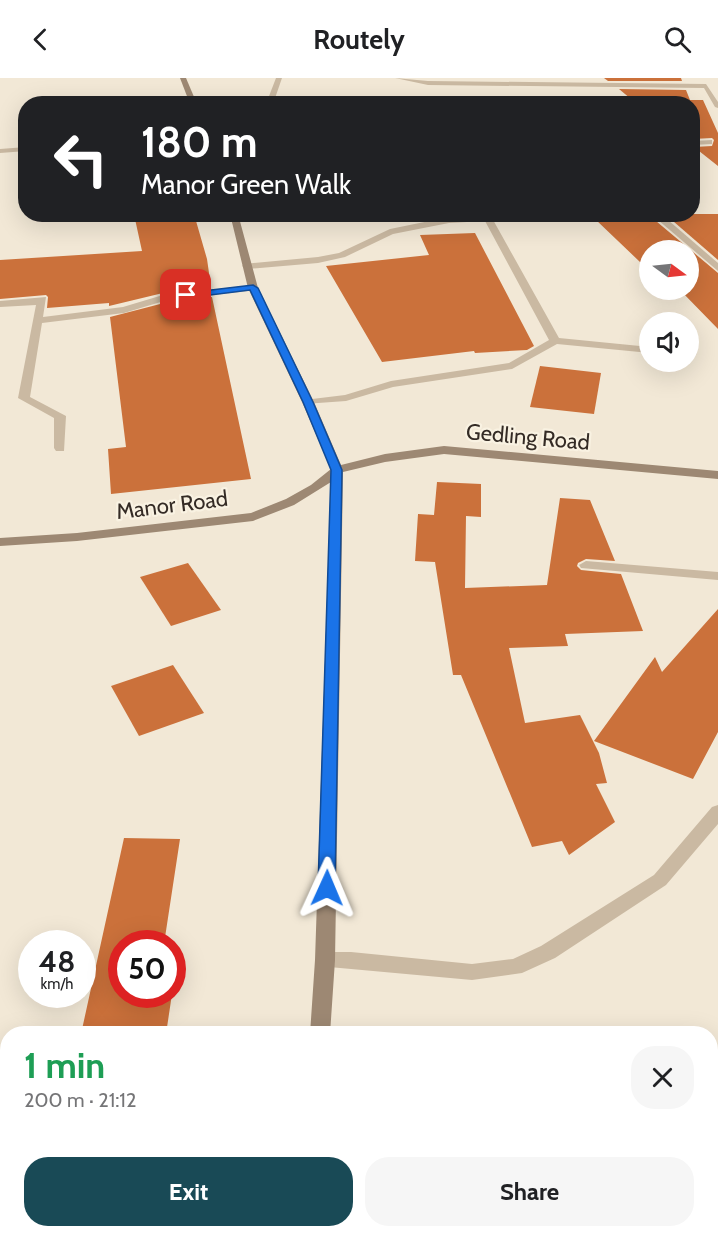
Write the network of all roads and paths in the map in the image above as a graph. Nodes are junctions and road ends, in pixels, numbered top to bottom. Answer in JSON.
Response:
{"nodes":[{"id":1,"x":183,"y":78,"type":"edge"},
{"id":2,"x":279,"y":78,"type":"edge"},
{"id":3,"x":398,"y":78,"type":"edge"},
{"id":4,"x":703,"y":78,"type":"edge"},
{"id":5,"x":706,"y":86,"type":"junction"},
{"id":6,"x":189,"y":96,"type":"edge"},
{"id":7,"x":272,"y":96,"type":"edge"},
{"id":8,"x":717,"y":106,"type":"edge"},
{"id":9,"x":709,"y":142,"type":"dead end"},
{"id":10,"x":700,"y":143,"type":"edge"},
{"id":11,"x":18,"y":149,"type":"edge"},
{"id":12,"x":0,"y":150,"type":"edge"},
{"id":13,"x":236,"y":222,"type":"edge"},
{"id":14,"x":439,"y":222,"type":"edge"},
{"id":15,"x":490,"y":222,"type":"edge"},
{"id":16,"x":664,"y":222,"type":"edge"},
{"id":17,"x":247,"y":266,"type":"junction"},
{"id":18,"x":718,"y":268,"type":"edge"},
{"id":19,"x":253,"y":288,"type":"junction"},
{"id":20,"x":0,"y":304,"type":"edge"},
{"id":21,"x":37,"y":321,"type":"junction"},
{"id":22,"x":555,"y":341,"type":"junction"},
{"id":23,"x":639,"y":349,"type":"edge"},
{"id":24,"x":308,"y":402,"type":"junction"},
{"id":25,"x":60,"y":447,"type":"dead end"},
{"id":26,"x":337,"y":470,"type":"junction"},
{"id":27,"x":718,"y":475,"type":"edge"},
{"id":28,"x":0,"y":542,"type":"edge"},
{"id":29,"x":586,"y":565,"type":"dead end"},
{"id":30,"x":718,"y":576,"type":"edge"},
{"id":31,"x":718,"y":812,"type":"edge"},
{"id":32,"x":325,"y":960,"type":"junction"},
{"id":33,"x":321,"y":1026,"type":"edge"}],
"edges":[{"from":1,"to":6,"type":"main road"},
{"from":2,"to":7,"type":"street"},
{"from":3,"to":5,"type":"street"},
{"from":4,"to":5,"type":"street"},
{"from":5,"to":8,"type":"street"},
{"from":9,"to":10,"type":"street"},
{"from":11,"to":12,"type":"street"},
{"from":13,"to":17,"type":"main road"},
{"from":14,"to":17,"type":"street"},
{"from":15,"to":22,"type":"street"},
{"from":16,"to":18,"type":"street"},
{"from":17,"to":19,"type":"main road"},
{"from":19,"to":21,"type":"street"},
{"from":19,"to":24,"type":"main road"},
{"from":20,"to":21,"type":"street"},
{"from":21,"to":25,"type":"street"},
{"from":22,"to":23,"type":"street"},
{"from":22,"to":24,"type":"street"},
{"from":24,"to":26,"type":"main road"},
{"from":26,"to":27,"type":"main road","name":"Gedling Road"},
{"from":26,"to":28,"type":"main road","name":"Manor Road"},
{"from":26,"to":32,"type":"main road"},
{"from":29,"to":30,"type":"street"},
{"from":31,"to":32,"type":"street"},
{"from":32,"to":33,"type":"main road"}]}
